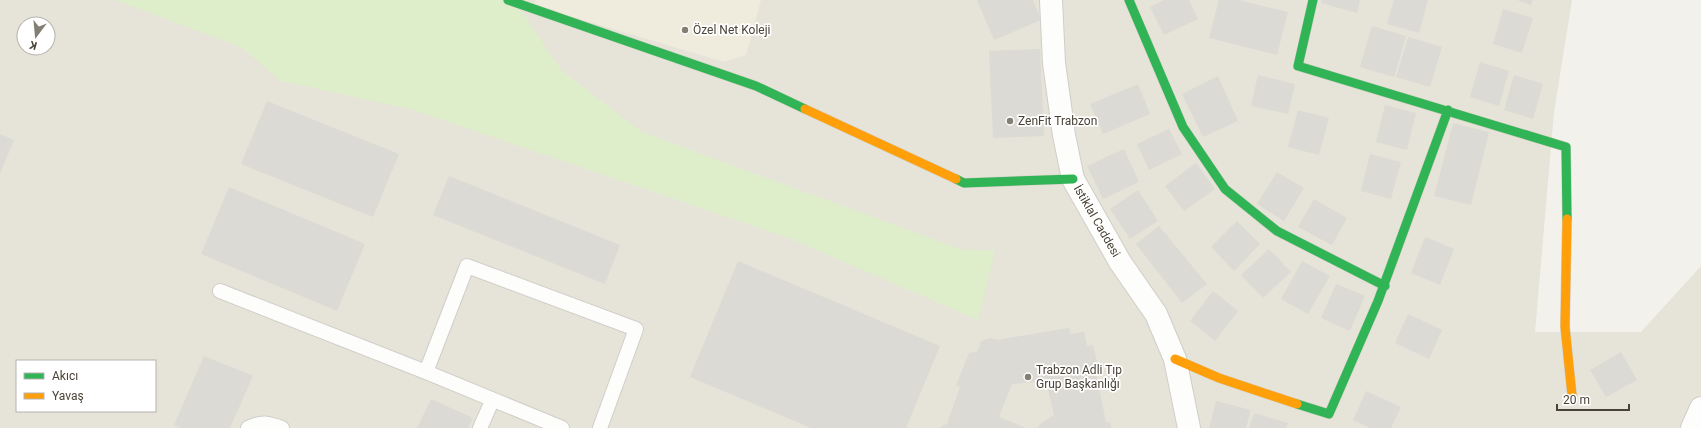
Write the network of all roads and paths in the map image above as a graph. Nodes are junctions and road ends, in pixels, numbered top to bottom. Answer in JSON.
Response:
{"nodes":[{"id":1,"x":508,"y":0,"type":"edge"},
{"id":2,"x":1051,"y":0,"type":"edge"},
{"id":3,"x":1129,"y":0,"type":"edge"},
{"id":4,"x":1313,"y":0,"type":"edge"},
{"id":5,"x":1448,"y":110,"type":"junction"},
{"id":6,"x":1073,"y":179,"type":"junction"},
{"id":7,"x":1385,"y":286,"type":"junction"},
{"id":8,"x":220,"y":291,"type":"dead end"},
{"id":9,"x":1175,"y":359,"type":"junction"},
{"id":10,"x":426,"y":372,"type":"junction"},
{"id":11,"x":1572,"y":395,"type":"dead end"},
{"id":12,"x":492,"y":401,"type":"junction"},
{"id":13,"x":1701,"y":408,"type":"edge"},
{"id":14,"x":248,"y":428,"type":"edge"},
{"id":15,"x":282,"y":428,"type":"edge"},
{"id":16,"x":480,"y":428,"type":"edge"},
{"id":17,"x":562,"y":428,"type":"edge"},
{"id":18,"x":600,"y":428,"type":"edge"},
{"id":19,"x":1189,"y":428,"type":"edge"},
{"id":20,"x":1692,"y":428,"type":"edge"}],
"edges":[{"from":1,"to":6,"type":"street"},
{"from":2,"to":6,"type":"street","name":"İstiklal Caddesi"},
{"from":3,"to":7,"type":"street"},
{"from":4,"to":5,"type":"street"},
{"from":5,"to":7,"type":"street"},
{"from":5,"to":11,"type":"street"},
{"from":6,"to":9,"type":"street","name":"İstiklal Caddesi"},
{"from":7,"to":9,"type":"street"},
{"from":8,"to":10,"type":"lane"},
{"from":9,"to":19,"type":"street","name":"İstiklal Caddesi"},
{"from":10,"to":12,"type":"lane"},
{"from":10,"to":18,"type":"lane"},
{"from":12,"to":16,"type":"lane"},
{"from":12,"to":17,"type":"lane"},
{"from":13,"to":20,"type":"street"},
{"from":14,"to":15,"type":"lane"}]}
